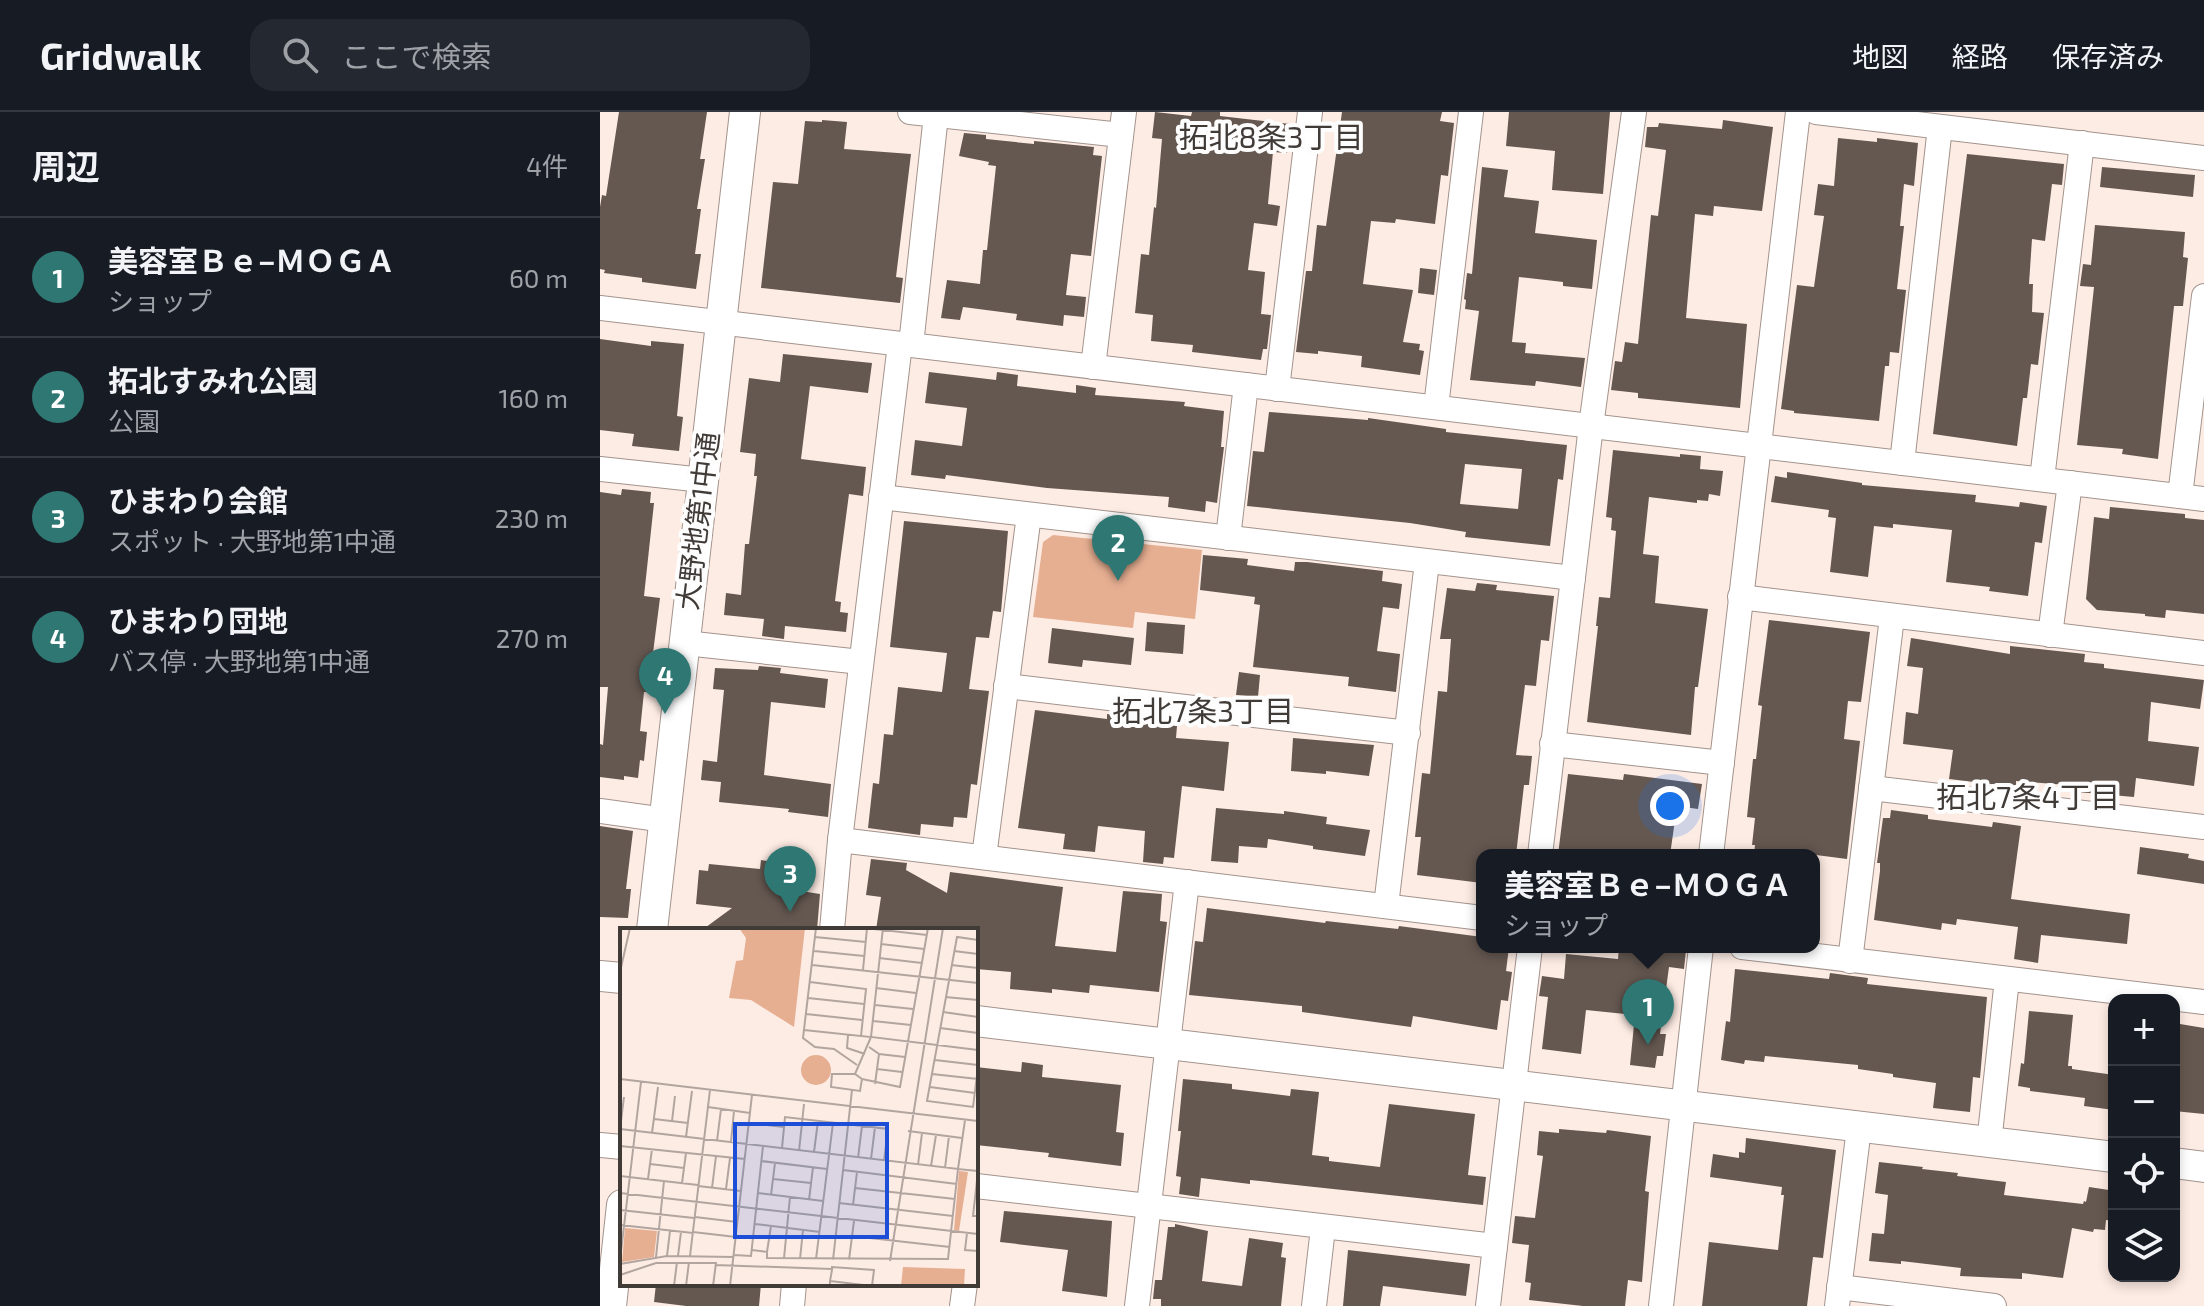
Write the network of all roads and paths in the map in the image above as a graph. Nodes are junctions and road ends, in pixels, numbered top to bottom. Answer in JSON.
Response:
{"nodes":[{"id":1,"x":745,"y":112,"type":"edge"},
{"id":2,"x":910,"y":112,"type":"edge"},
{"id":3,"x":1310,"y":112,"type":"edge"},
{"id":4,"x":1471,"y":112,"type":"edge"},
{"id":5,"x":1634,"y":112,"type":"edge"},
{"id":6,"x":1798,"y":112,"type":"edge"},
{"id":7,"x":1816,"y":112,"type":"edge"},
{"id":8,"x":936,"y":115,"type":"junction"},
{"id":9,"x":1122,"y":124,"type":"edge"},
{"id":10,"x":1940,"y":127,"type":"junction"},
{"id":11,"x":2082,"y":143,"type":"junction"},
{"id":12,"x":2204,"y":158,"type":"edge"},
{"id":13,"x":2204,"y":296,"type":"edge"},
{"id":14,"x":600,"y":308,"type":"edge"},
{"id":15,"x":721,"y":322,"type":"junction"},
{"id":16,"x":906,"y":344,"type":"junction"},
{"id":17,"x":1093,"y":367,"type":"junction"},
{"id":18,"x":1246,"y":385,"type":"junction"},
{"id":19,"x":1277,"y":389,"type":"junction"},
{"id":20,"x":1436,"y":407,"type":"junction"},
{"id":21,"x":1591,"y":426,"type":"junction"},
{"id":22,"x":1757,"y":446,"type":"junction"},
{"id":23,"x":1902,"y":463,"type":"junction"},
{"id":24,"x":600,"y":469,"type":"edge"},
{"id":25,"x":2042,"y":479,"type":"junction"},
{"id":26,"x":703,"y":480,"type":"junction"},
{"id":27,"x":2070,"y":483,"type":"junction"},
{"id":28,"x":881,"y":497,"type":"junction"},
{"id":29,"x":2192,"y":497,"type":"edge"},
{"id":30,"x":1029,"y":515,"type":"junction"},
{"id":31,"x":1228,"y":538,"type":"junction"},
{"id":32,"x":1427,"y":562,"type":"junction"},
{"id":33,"x":1573,"y":578,"type":"junction"},
{"id":34,"x":1740,"y":597,"type":"junction"},
{"id":35,"x":1892,"y":617,"type":"junction"},
{"id":36,"x":2050,"y":635,"type":"junction"},
{"id":37,"x":685,"y":643,"type":"junction"},
{"id":38,"x":2204,"y":653,"type":"edge"},
{"id":39,"x":861,"y":662,"type":"junction"},
{"id":40,"x":1006,"y":686,"type":"junction"},
{"id":41,"x":1408,"y":733,"type":"junction"},
{"id":42,"x":1552,"y":744,"type":"junction"},
{"id":43,"x":1722,"y":763,"type":"junction"},
{"id":44,"x":1871,"y":788,"type":"junction"},
{"id":45,"x":600,"y":811,"type":"edge"},
{"id":46,"x":665,"y":820,"type":"junction"},
{"id":47,"x":2204,"y":827,"type":"edge"},
{"id":48,"x":840,"y":840,"type":"junction"},
{"id":49,"x":1541,"y":849,"type":"edge"},
{"id":50,"x":1712,"y":849,"type":"edge"},
{"id":51,"x":984,"y":857,"type":"junction"},
{"id":52,"x":1187,"y":882,"type":"junction"},
{"id":53,"x":1386,"y":906,"type":"junction"},
{"id":54,"x":1476,"y":917,"type":"edge"},
{"id":55,"x":652,"y":928,"type":"edge"},
{"id":56,"x":832,"y":928,"type":"edge"},
{"id":57,"x":1529,"y":953,"type":"edge"},
{"id":58,"x":1700,"y":953,"type":"edge"},
{"id":59,"x":1788,"y":953,"type":"edge"},
{"id":60,"x":1850,"y":961,"type":"junction"},
{"id":61,"x":600,"y":976,"type":"edge"},
{"id":62,"x":620,"y":978,"type":"edge"},
{"id":63,"x":2007,"y":979,"type":"junction"},
{"id":64,"x":2204,"y":1002,"type":"edge"},
{"id":65,"x":978,"y":1021,"type":"edge"},
{"id":66,"x":1166,"y":1044,"type":"junction"},
{"id":67,"x":1514,"y":1086,"type":"junction"},
{"id":68,"x":1683,"y":1107,"type":"junction"},
{"id":69,"x":1859,"y":1128,"type":"junction"},
{"id":70,"x":1989,"y":1143,"type":"junction"},
{"id":71,"x":600,"y":1145,"type":"edge"},
{"id":72,"x":620,"y":1147,"type":"edge"},
{"id":73,"x":2108,"y":1156,"type":"edge"},
{"id":74,"x":2180,"y":1164,"type":"edge"},
{"id":75,"x":2204,"y":1167,"type":"edge"},
{"id":76,"x":978,"y":1190,"type":"edge"},
{"id":77,"x":1147,"y":1206,"type":"junction"},
{"id":78,"x":620,"y":1218,"type":"edge"},
{"id":79,"x":1323,"y":1228,"type":"junction"},
{"id":80,"x":1495,"y":1246,"type":"junction"},
{"id":81,"x":794,"y":1286,"type":"edge"},
{"id":82,"x":965,"y":1286,"type":"edge"},
{"id":83,"x":1838,"y":1296,"type":"edge"},
{"id":84,"x":607,"y":1302,"type":"edge"},
{"id":85,"x":1982,"y":1305,"type":"edge"},
{"id":86,"x":792,"y":1306,"type":"edge"},
{"id":87,"x":962,"y":1306,"type":"edge"},
{"id":88,"x":1137,"y":1306,"type":"edge"},
{"id":89,"x":1314,"y":1306,"type":"edge"},
{"id":90,"x":1488,"y":1306,"type":"edge"},
{"id":91,"x":1661,"y":1306,"type":"edge"}],
"edges":[{"from":1,"to":15,"type":"street","name":"大野地第1中通"},
{"from":2,"to":8,"type":"street"},
{"from":3,"to":19,"type":"street"},
{"from":4,"to":20,"type":"street"},
{"from":5,"to":21,"type":"street"},
{"from":6,"to":22,"type":"street"},
{"from":7,"to":10,"type":"street"},
{"from":8,"to":9,"type":"street"},
{"from":8,"to":16,"type":"street"},
{"from":9,"to":17,"type":"street"},
{"from":10,"to":11,"type":"street"},
{"from":10,"to":23,"type":"street"},
{"from":11,"to":12,"type":"street"},
{"from":11,"to":25,"type":"street"},
{"from":13,"to":29,"type":"street"},
{"from":14,"to":15,"type":"street"},
{"from":15,"to":16,"type":"street"},
{"from":15,"to":26,"type":"street","name":"大野地第1中通"},
{"from":16,"to":17,"type":"street"},
{"from":16,"to":28,"type":"street"},
{"from":17,"to":18,"type":"street"},
{"from":18,"to":19,"type":"street"},
{"from":18,"to":31,"type":"street"},
{"from":19,"to":20,"type":"street"},
{"from":20,"to":21,"type":"street"},
{"from":21,"to":22,"type":"street"},
{"from":21,"to":33,"type":"street"},
{"from":22,"to":23,"type":"street"},
{"from":22,"to":34,"type":"street"},
{"from":23,"to":25,"type":"street"},
{"from":24,"to":26,"type":"street"},
{"from":25,"to":27,"type":"street"},
{"from":26,"to":37,"type":"street","name":"大野地第1中通"},
{"from":27,"to":29,"type":"street"},
{"from":27,"to":36,"type":"street"},
{"from":28,"to":30,"type":"street"},
{"from":28,"to":39,"type":"street"},
{"from":30,"to":31,"type":"street"},
{"from":30,"to":40,"type":"street"},
{"from":31,"to":32,"type":"street"},
{"from":32,"to":33,"type":"street"},
{"from":32,"to":41,"type":"street"},
{"from":33,"to":42,"type":"street"},
{"from":34,"to":35,"type":"street"},
{"from":34,"to":43,"type":"street"},
{"from":35,"to":36,"type":"street"},
{"from":35,"to":44,"type":"street"},
{"from":36,"to":38,"type":"street"},
{"from":37,"to":39,"type":"street"},
{"from":37,"to":46,"type":"street","name":"大野地第1中通"},
{"from":39,"to":48,"type":"street"},
{"from":40,"to":41,"type":"street"},
{"from":40,"to":51,"type":"street"},
{"from":41,"to":53,"type":"street"},
{"from":42,"to":43,"type":"street"},
{"from":42,"to":49,"type":"street"},
{"from":43,"to":50,"type":"street"},
{"from":44,"to":47,"type":"street"},
{"from":44,"to":60,"type":"street"},
{"from":45,"to":46,"type":"street"},
{"from":46,"to":55,"type":"street","name":"大野地第1中通"},
{"from":48,"to":51,"type":"street"},
{"from":48,"to":56,"type":"street"},
{"from":51,"to":52,"type":"street"},
{"from":52,"to":53,"type":"street"},
{"from":52,"to":66,"type":"street"},
{"from":53,"to":54,"type":"street"},
{"from":57,"to":67,"type":"street"},
{"from":58,"to":68,"type":"street"},
{"from":59,"to":60,"type":"street"},
{"from":60,"to":63,"type":"street"},
{"from":61,"to":62,"type":"street"},
{"from":63,"to":64,"type":"street"},
{"from":63,"to":70,"type":"street"},
{"from":65,"to":66,"type":"street"},
{"from":66,"to":67,"type":"street"},
{"from":66,"to":77,"type":"street"},
{"from":67,"to":68,"type":"street"},
{"from":67,"to":80,"type":"street"},
{"from":68,"to":69,"type":"street"},
{"from":68,"to":91,"type":"street"},
{"from":69,"to":70,"type":"street"},
{"from":69,"to":83,"type":"street"},
{"from":70,"to":73,"type":"street"},
{"from":71,"to":72,"type":"street"},
{"from":74,"to":75,"type":"street"},
{"from":76,"to":77,"type":"street"},
{"from":77,"to":79,"type":"street"},
{"from":77,"to":88,"type":"street"},
{"from":78,"to":84,"type":"street"},
{"from":79,"to":80,"type":"street"},
{"from":79,"to":89,"type":"street"},
{"from":80,"to":90,"type":"street"},
{"from":81,"to":86,"type":"street"},
{"from":82,"to":87,"type":"street"},
{"from":83,"to":85,"type":"street"}]}
